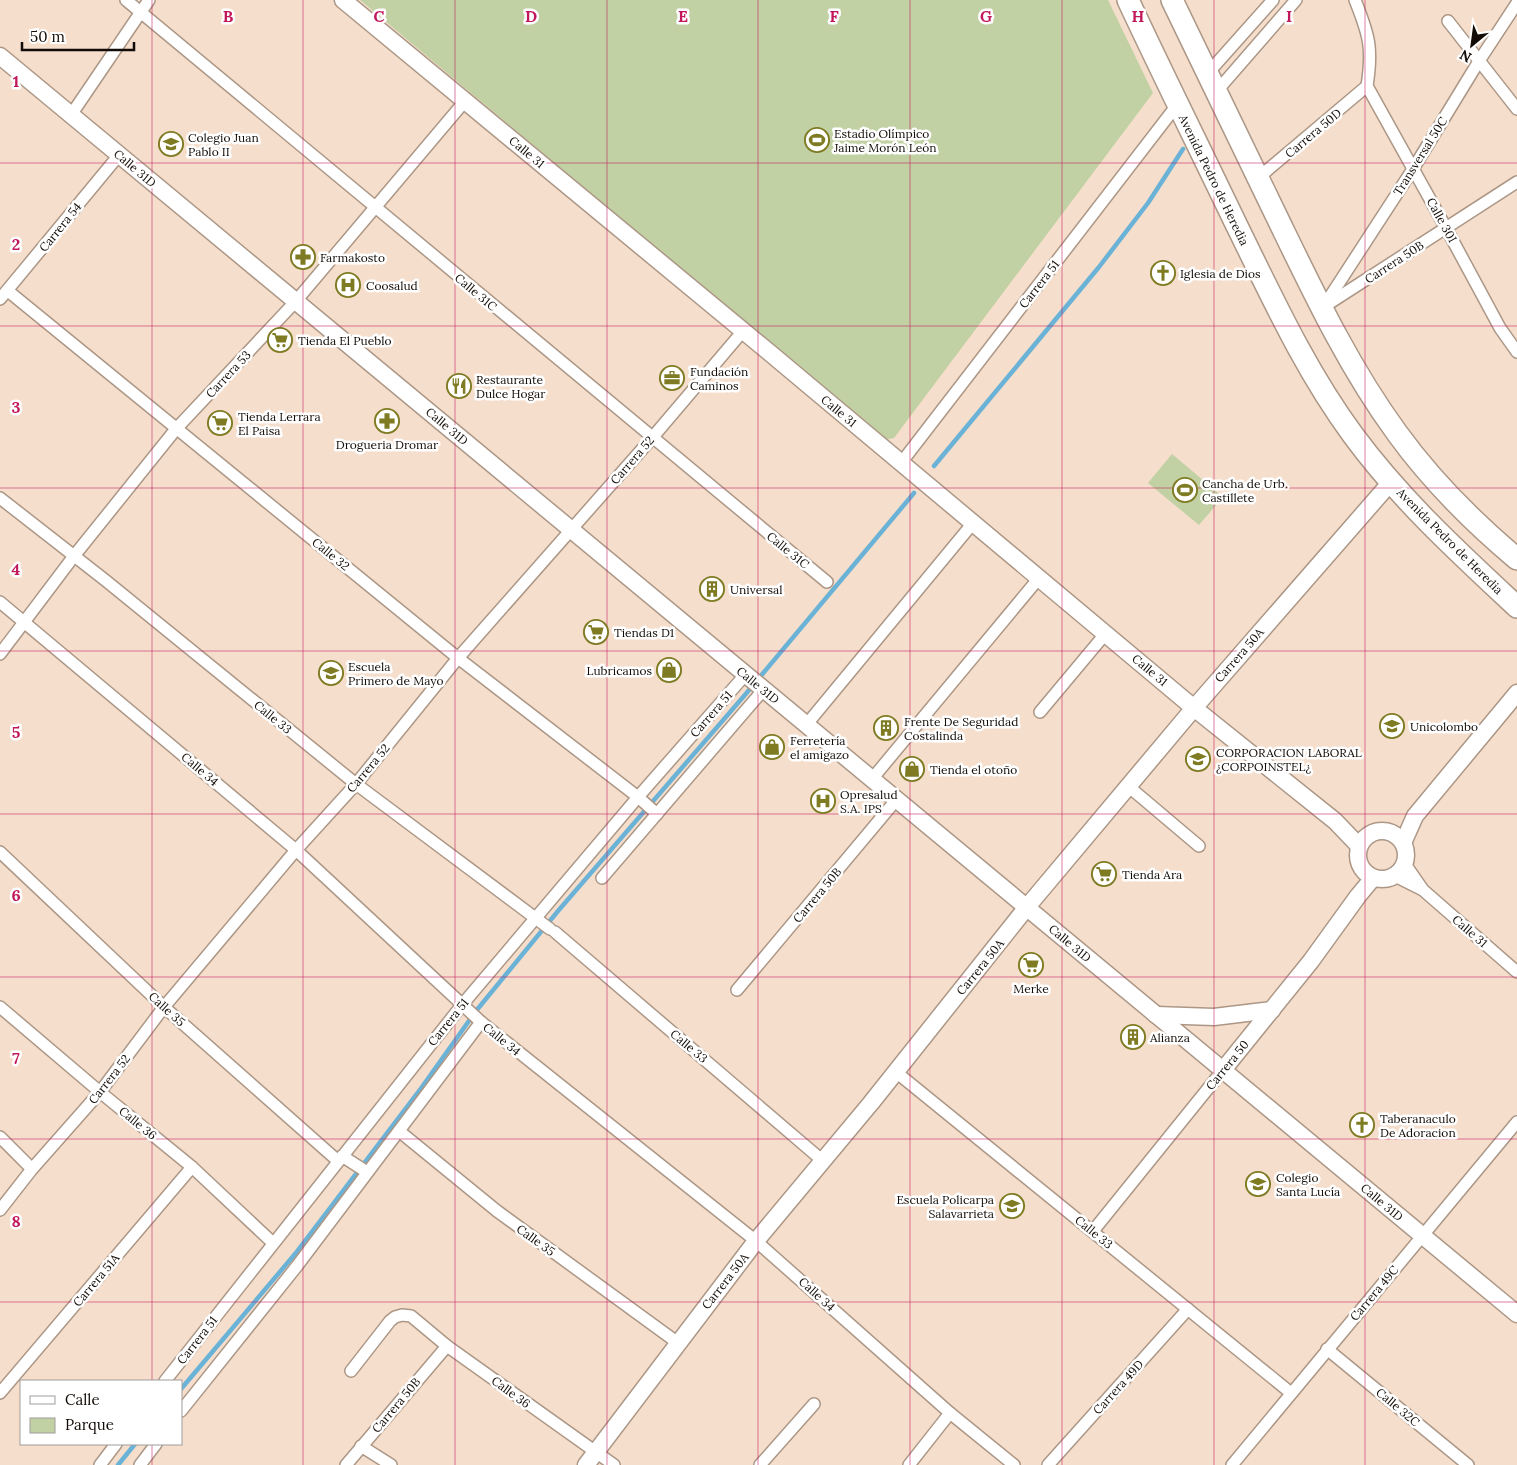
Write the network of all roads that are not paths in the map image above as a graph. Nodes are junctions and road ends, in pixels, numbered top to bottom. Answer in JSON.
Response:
{"nodes":[{"id":1,"x":126,"y":0,"type":"edge"},
{"id":2,"x":150,"y":0,"type":"edge"},
{"id":3,"x":343,"y":0,"type":"edge"},
{"id":4,"x":1128,"y":0,"type":"edge"},
{"id":5,"x":1172,"y":0,"type":"edge"},
{"id":6,"x":1273,"y":0,"type":"edge"},
{"id":7,"x":1296,"y":0,"type":"edge"},
{"id":8,"x":1354,"y":0,"type":"edge"},
{"id":9,"x":1517,"y":3,"type":"edge"},
{"id":10,"x":141,"y":13,"type":"junction"},
{"id":11,"x":1448,"y":21,"type":"dead end"},
{"id":12,"x":0,"y":56,"type":"edge"},
{"id":13,"x":1479,"y":61,"type":"junction"},
{"id":14,"x":1212,"y":82,"type":"junction"},
{"id":15,"x":1367,"y":86,"type":"junction"},
{"id":16,"x":465,"y":101,"type":"junction"},
{"id":17,"x":1177,"y":105,"type":"junction"},
{"id":18,"x":1517,"y":109,"type":"edge"},
{"id":19,"x":71,"y":115,"type":"junction"},
{"id":20,"x":119,"y":155,"type":"junction"},
{"id":21,"x":1413,"y":168,"type":"junction"},
{"id":22,"x":1258,"y":178,"type":"junction"},
{"id":23,"x":1517,"y":182,"type":"edge"},
{"id":24,"x":375,"y":208,"type":"junction"},
{"id":25,"x":1446,"y":228,"type":"junction"},
{"id":26,"x":4,"y":295,"type":"edge"},
{"id":27,"x":296,"y":301,"type":"junction"},
{"id":28,"x":1322,"y":309,"type":"junction"},
{"id":29,"x":743,"y":331,"type":"junction"},
{"id":30,"x":1517,"y":352,"type":"edge"},
{"id":31,"x":176,"y":429,"type":"junction"},
{"id":32,"x":652,"y":438,"type":"junction"},
{"id":33,"x":901,"y":463,"type":"junction"},
{"id":34,"x":1391,"y":482,"type":"junction"},
{"id":35,"x":0,"y":498,"type":"edge"},
{"id":36,"x":973,"y":523,"type":"junction"},
{"id":37,"x":571,"y":530,"type":"junction"},
{"id":38,"x":74,"y":556,"type":"junction"},
{"id":39,"x":1517,"y":559,"type":"edge"},
{"id":40,"x":1039,"y":578,"type":"junction"},
{"id":41,"x":827,"y":582,"type":"dead end"},
{"id":42,"x":0,"y":602,"type":"edge"},
{"id":43,"x":1517,"y":607,"type":"edge"},
{"id":44,"x":25,"y":621,"type":"junction"},
{"id":45,"x":1106,"y":633,"type":"junction"},
{"id":46,"x":0,"y":654,"type":"edge"},
{"id":47,"x":458,"y":658,"type":"junction"},
{"id":48,"x":745,"y":674,"type":"junction"},
{"id":49,"x":764,"y":689,"type":"junction"},
{"id":50,"x":1517,"y":693,"type":"edge"},
{"id":51,"x":1194,"y":708,"type":"junction"},
{"id":52,"x":1040,"y":712,"type":"dead end"},
{"id":53,"x":807,"y":724,"type":"junction"},
{"id":54,"x":872,"y":779,"type":"junction"},
{"id":55,"x":356,"y":784,"type":"junction"},
{"id":56,"x":1128,"y":786,"type":"junction"},
{"id":57,"x":640,"y":799,"type":"junction"},
{"id":58,"x":897,"y":799,"type":"junction"},
{"id":59,"x":655,"y":812,"type":"junction"},
{"id":60,"x":1415,"y":816,"type":"junction"},
{"id":61,"x":1335,"y":821,"type":"junction"},
{"id":62,"x":1377,"y":832,"type":"junction"},
{"id":63,"x":1403,"y":843,"type":"junction"},
{"id":64,"x":1198,"y":846,"type":"dead end"},
{"id":65,"x":1359,"y":846,"type":"junction"},
{"id":66,"x":296,"y":850,"type":"junction"},
{"id":67,"x":0,"y":852,"type":"edge"},
{"id":68,"x":1400,"y":870,"type":"junction"},
{"id":69,"x":1368,"y":874,"type":"junction"},
{"id":70,"x":602,"y":878,"type":"dead end"},
{"id":71,"x":1027,"y":907,"type":"junction"},
{"id":72,"x":537,"y":920,"type":"junction"},
{"id":73,"x":1517,"y":972,"type":"edge"},
{"id":74,"x":737,"y":990,"type":"dead end"},
{"id":75,"x":0,"y":1007,"type":"edge"},
{"id":76,"x":164,"y":1007,"type":"junction"},
{"id":77,"x":464,"y":1007,"type":"junction"},
{"id":78,"x":1272,"y":1010,"type":"junction"},
{"id":79,"x":1156,"y":1014,"type":"junction"},
{"id":80,"x":480,"y":1021,"type":"junction"},
{"id":81,"x":1223,"y":1070,"type":"junction"},
{"id":82,"x":896,"y":1072,"type":"junction"},
{"id":83,"x":100,"y":1092,"type":"junction"},
{"id":84,"x":1517,"y":1122,"type":"edge"},
{"id":85,"x":399,"y":1131,"type":"junction"},
{"id":86,"x":0,"y":1137,"type":"edge"},
{"id":87,"x":342,"y":1159,"type":"junction"},
{"id":88,"x":823,"y":1161,"type":"junction"},
{"id":89,"x":192,"y":1167,"type":"junction"},
{"id":90,"x":32,"y":1169,"type":"junction"},
{"id":91,"x":365,"y":1171,"type":"junction"},
{"id":92,"x":0,"y":1210,"type":"edge"},
{"id":93,"x":1093,"y":1231,"type":"junction"},
{"id":94,"x":1423,"y":1236,"type":"junction"},
{"id":95,"x":756,"y":1241,"type":"junction"},
{"id":96,"x":273,"y":1243,"type":"junction"},
{"id":97,"x":1188,"y":1309,"type":"junction"},
{"id":98,"x":1517,"y":1314,"type":"edge"},
{"id":99,"x":678,"y":1343,"type":"junction"},
{"id":100,"x":447,"y":1346,"type":"junction"},
{"id":101,"x":1327,"y":1349,"type":"junction"},
{"id":102,"x":351,"y":1371,"type":"dead end"},
{"id":103,"x":166,"y":1380,"type":"edge"},
{"id":104,"x":0,"y":1393,"type":"edge"},
{"id":105,"x":1291,"y":1393,"type":"junction"},
{"id":106,"x":814,"y":1404,"type":"dead end"},
{"id":107,"x":182,"y":1411,"type":"edge"},
{"id":108,"x":950,"y":1413,"type":"junction"},
{"id":109,"x":115,"y":1445,"type":"edge"},
{"id":110,"x":155,"y":1445,"type":"edge"},
{"id":111,"x":361,"y":1446,"type":"junction"},
{"id":112,"x":591,"y":1459,"type":"edge"},
{"id":113,"x":100,"y":1465,"type":"edge"},
{"id":114,"x":140,"y":1465,"type":"edge"},
{"id":115,"x":346,"y":1465,"type":"edge"},
{"id":116,"x":391,"y":1465,"type":"edge"},
{"id":117,"x":614,"y":1465,"type":"edge"},
{"id":118,"x":760,"y":1465,"type":"edge"},
{"id":119,"x":909,"y":1465,"type":"edge"},
{"id":120,"x":1014,"y":1465,"type":"edge"},
{"id":121,"x":1048,"y":1465,"type":"edge"},
{"id":122,"x":1232,"y":1465,"type":"edge"},
{"id":123,"x":1468,"y":1465,"type":"edge"}],
"edges":[{"from":1,"to":10,"type":"street","name":"Calle 31C"},
{"from":2,"to":10,"type":"street"},
{"from":3,"to":16,"type":"street","name":"Calle 31"},
{"from":4,"to":17,"type":"highway","name":"Avenida Pedro de Heredia"},
{"from":5,"to":14,"type":"highway"},
{"from":6,"to":14,"type":"street"},
{"from":7,"to":14,"type":"street"},
{"from":8,"to":15,"type":"street"},
{"from":9,"to":13,"type":"street","name":"Transversal 50C"},
{"from":10,"to":19,"type":"street"},
{"from":10,"to":24,"type":"street","name":"Calle 31C"},
{"from":11,"to":13,"type":"street"},
{"from":12,"to":19,"type":"street","name":"Calle 31D"},
{"from":13,"to":18,"type":"street"},
{"from":13,"to":21,"type":"street","name":"Transversal 50C"},
{"from":14,"to":22,"type":"highway"},
{"from":15,"to":21,"type":"street","name":"Calle 30I"},
{"from":15,"to":22,"type":"street","name":"Carrera 50D"},
{"from":16,"to":24,"type":"street","name":"Carrera 53"},
{"from":16,"to":29,"type":"street","name":"Calle 31"},
{"from":17,"to":33,"type":"street","name":"Carrera 51"},
{"from":17,"to":34,"type":"highway","name":"Avenida Pedro de Heredia"},
{"from":19,"to":20,"type":"street","name":"Calle 31D"},
{"from":20,"to":26,"type":"street","name":"Carrera 54"},
{"from":20,"to":27,"type":"street","name":"Calle 31D"},
{"from":21,"to":25,"type":"street","name":"Calle 30I"},
{"from":21,"to":28,"type":"street","name":"Transversal 50C"},
{"from":22,"to":28,"type":"highway"},
{"from":23,"to":25,"type":"street","name":"Carrera 50B"},
{"from":24,"to":27,"type":"street","name":"Carrera 53"},
{"from":24,"to":32,"type":"street","name":"Calle 31C"},
{"from":25,"to":28,"type":"street","name":"Carrera 50B"},
{"from":25,"to":30,"type":"street","name":"Calle 30I"},
{"from":26,"to":31,"type":"street","name":"Calle 32"},
{"from":27,"to":31,"type":"street","name":"Carrera 53"},
{"from":27,"to":37,"type":"street","name":"Calle 31D"},
{"from":28,"to":39,"type":"highway"},
{"from":29,"to":32,"type":"street","name":"Carrera 52"},
{"from":29,"to":33,"type":"street","name":"Calle 31"},
{"from":31,"to":38,"type":"street","name":"Carrera 53"},
{"from":31,"to":47,"type":"street","name":"Calle 32"},
{"from":32,"to":37,"type":"street","name":"Carrera 52"},
{"from":32,"to":41,"type":"street","name":"Calle 31C"},
{"from":33,"to":36,"type":"street","name":"Calle 31"},
{"from":34,"to":43,"type":"highway","name":"Avenida Pedro de Heredia"},
{"from":34,"to":51,"type":"street","name":"Carrera 50A"},
{"from":35,"to":38,"type":"street","name":"Calle 33"},
{"from":36,"to":40,"type":"street","name":"Calle 31"},
{"from":36,"to":53,"type":"street"},
{"from":37,"to":47,"type":"street","name":"Carrera 52"},
{"from":37,"to":48,"type":"street","name":"Calle 31D"},
{"from":38,"to":44,"type":"street","name":"Carrera 53"},
{"from":38,"to":55,"type":"street","name":"Calle 33"},
{"from":40,"to":45,"type":"street","name":"Calle 31"},
{"from":40,"to":54,"type":"street"},
{"from":42,"to":44,"type":"street","name":"Calle 34"},
{"from":44,"to":46,"type":"street","name":"Carrera 53"},
{"from":44,"to":66,"type":"street","name":"Calle 34"},
{"from":45,"to":51,"type":"street","name":"Calle 31"},
{"from":45,"to":52,"type":"street"},
{"from":47,"to":55,"type":"street","name":"Carrera 52"},
{"from":47,"to":57,"type":"street","name":"Calle 32"},
{"from":48,"to":49,"type":"street","name":"Calle 31D"},
{"from":48,"to":57,"type":"street","name":"Carrera 51"},
{"from":49,"to":53,"type":"street","name":"Calle 31D"},
{"from":49,"to":59,"type":"street","name":"Carrera 51"},
{"from":50,"to":60,"type":"street"},
{"from":51,"to":56,"type":"street","name":"Carrera 50A"},
{"from":51,"to":61,"type":"street","name":"Calle 31"},
{"from":53,"to":54,"type":"street","name":"Calle 31D"},
{"from":54,"to":58,"type":"street","name":"Calle 31D"},
{"from":55,"to":66,"type":"street","name":"Carrera 52"},
{"from":55,"to":72,"type":"street","name":"Calle 33"},
{"from":56,"to":64,"type":"street"},
{"from":56,"to":71,"type":"street","name":"Carrera 50A"},
{"from":57,"to":59,"type":"street","name":"Calle 32"},
{"from":57,"to":72,"type":"street","name":"Carrera 51"},
{"from":58,"to":71,"type":"street","name":"Calle 31D"},
{"from":58,"to":74,"type":"street","name":"Carrera 50B"},
{"from":59,"to":70,"type":"street","name":"Carrera 51"},
{"from":60,"to":62,"type":"street"},
{"from":60,"to":63,"type":"street"},
{"from":61,"to":62,"type":"street","name":"Calle 31"},
{"from":61,"to":65,"type":"street","name":"Calle 31"},
{"from":62,"to":63,"type":"street"},
{"from":62,"to":65,"type":"street"},
{"from":63,"to":68,"type":"street"},
{"from":65,"to":69,"type":"street"},
{"from":66,"to":76,"type":"street","name":"Carrera 52"},
{"from":66,"to":77,"type":"street","name":"Calle 34"},
{"from":67,"to":76,"type":"street","name":"Calle 35"},
{"from":68,"to":69,"type":"street"},
{"from":68,"to":73,"type":"street","name":"Calle 31"},
{"from":69,"to":78,"type":"street","name":"Carrera 50"},
{"from":71,"to":79,"type":"street","name":"Calle 31D"},
{"from":71,"to":82,"type":"street","name":"Carrera 50A"},
{"from":72,"to":77,"type":"street","name":"Carrera 51"},
{"from":72,"to":88,"type":"street","name":"Calle 33"},
{"from":75,"to":83,"type":"street","name":"Calle 36"},
{"from":76,"to":83,"type":"street","name":"Carrera 52"},
{"from":76,"to":87,"type":"street","name":"Calle 35"},
{"from":77,"to":80,"type":"street","name":"Calle 34"},
{"from":77,"to":87,"type":"street","name":"Carrera 51"},
{"from":78,"to":79,"type":"street"},
{"from":78,"to":81,"type":"street","name":"Carrera 50"},
{"from":79,"to":81,"type":"street","name":"Calle 31D"},
{"from":80,"to":85,"type":"street"},
{"from":80,"to":95,"type":"street","name":"Calle 34"},
{"from":81,"to":93,"type":"street","name":"Carrera 50"},
{"from":81,"to":94,"type":"street","name":"Calle 31D"},
{"from":82,"to":88,"type":"street","name":"Carrera 50A"},
{"from":82,"to":93,"type":"street","name":"Calle 33"},
{"from":83,"to":89,"type":"street","name":"Calle 36"},
{"from":83,"to":90,"type":"street","name":"Carrera 52"},
{"from":84,"to":94,"type":"street","name":"Carrera 49C"},
{"from":85,"to":91,"type":"street"},
{"from":85,"to":99,"type":"street","name":"Calle 35"},
{"from":86,"to":90,"type":"street"},
{"from":87,"to":91,"type":"street","name":"Calle 35"},
{"from":87,"to":96,"type":"street","name":"Carrera 51"},
{"from":88,"to":95,"type":"street","name":"Carrera 50A"},
{"from":89,"to":96,"type":"street","name":"Calle 36"},
{"from":89,"to":104,"type":"street","name":"Carrera 51A"},
{"from":90,"to":92,"type":"street","name":"Carrera 52"},
{"from":91,"to":107,"type":"street"},
{"from":93,"to":97,"type":"street","name":"Calle 33"},
{"from":94,"to":98,"type":"street","name":"Calle 31D"},
{"from":94,"to":101,"type":"street","name":"Carrera 49C"},
{"from":95,"to":99,"type":"street","name":"Carrera 50A"},
{"from":95,"to":108,"type":"street","name":"Calle 34"},
{"from":96,"to":103,"type":"street","name":"Carrera 51"},
{"from":97,"to":105,"type":"street","name":"Calle 33"},
{"from":97,"to":121,"type":"street","name":"Carrera 49D"},
{"from":99,"to":112,"type":"street","name":"Carrera 50A"},
{"from":100,"to":102,"type":"street","name":"Calle 36"},
{"from":100,"to":111,"type":"street","name":"Carrera 50B"},
{"from":100,"to":112,"type":"street","name":"Calle 36"},
{"from":101,"to":105,"type":"street","name":"Carrera 49C"},
{"from":101,"to":123,"type":"street","name":"Calle 32C"},
{"from":105,"to":122,"type":"street","name":"Carrera 49C"},
{"from":106,"to":118,"type":"street"},
{"from":108,"to":119,"type":"street"},
{"from":108,"to":120,"type":"street","name":"Calle 34"},
{"from":109,"to":113,"type":"street"},
{"from":110,"to":114,"type":"street"},
{"from":111,"to":115,"type":"street","name":"Carrera 50B"},
{"from":111,"to":116,"type":"street"},
{"from":112,"to":117,"type":"street","name":"Calle 36"}]}
